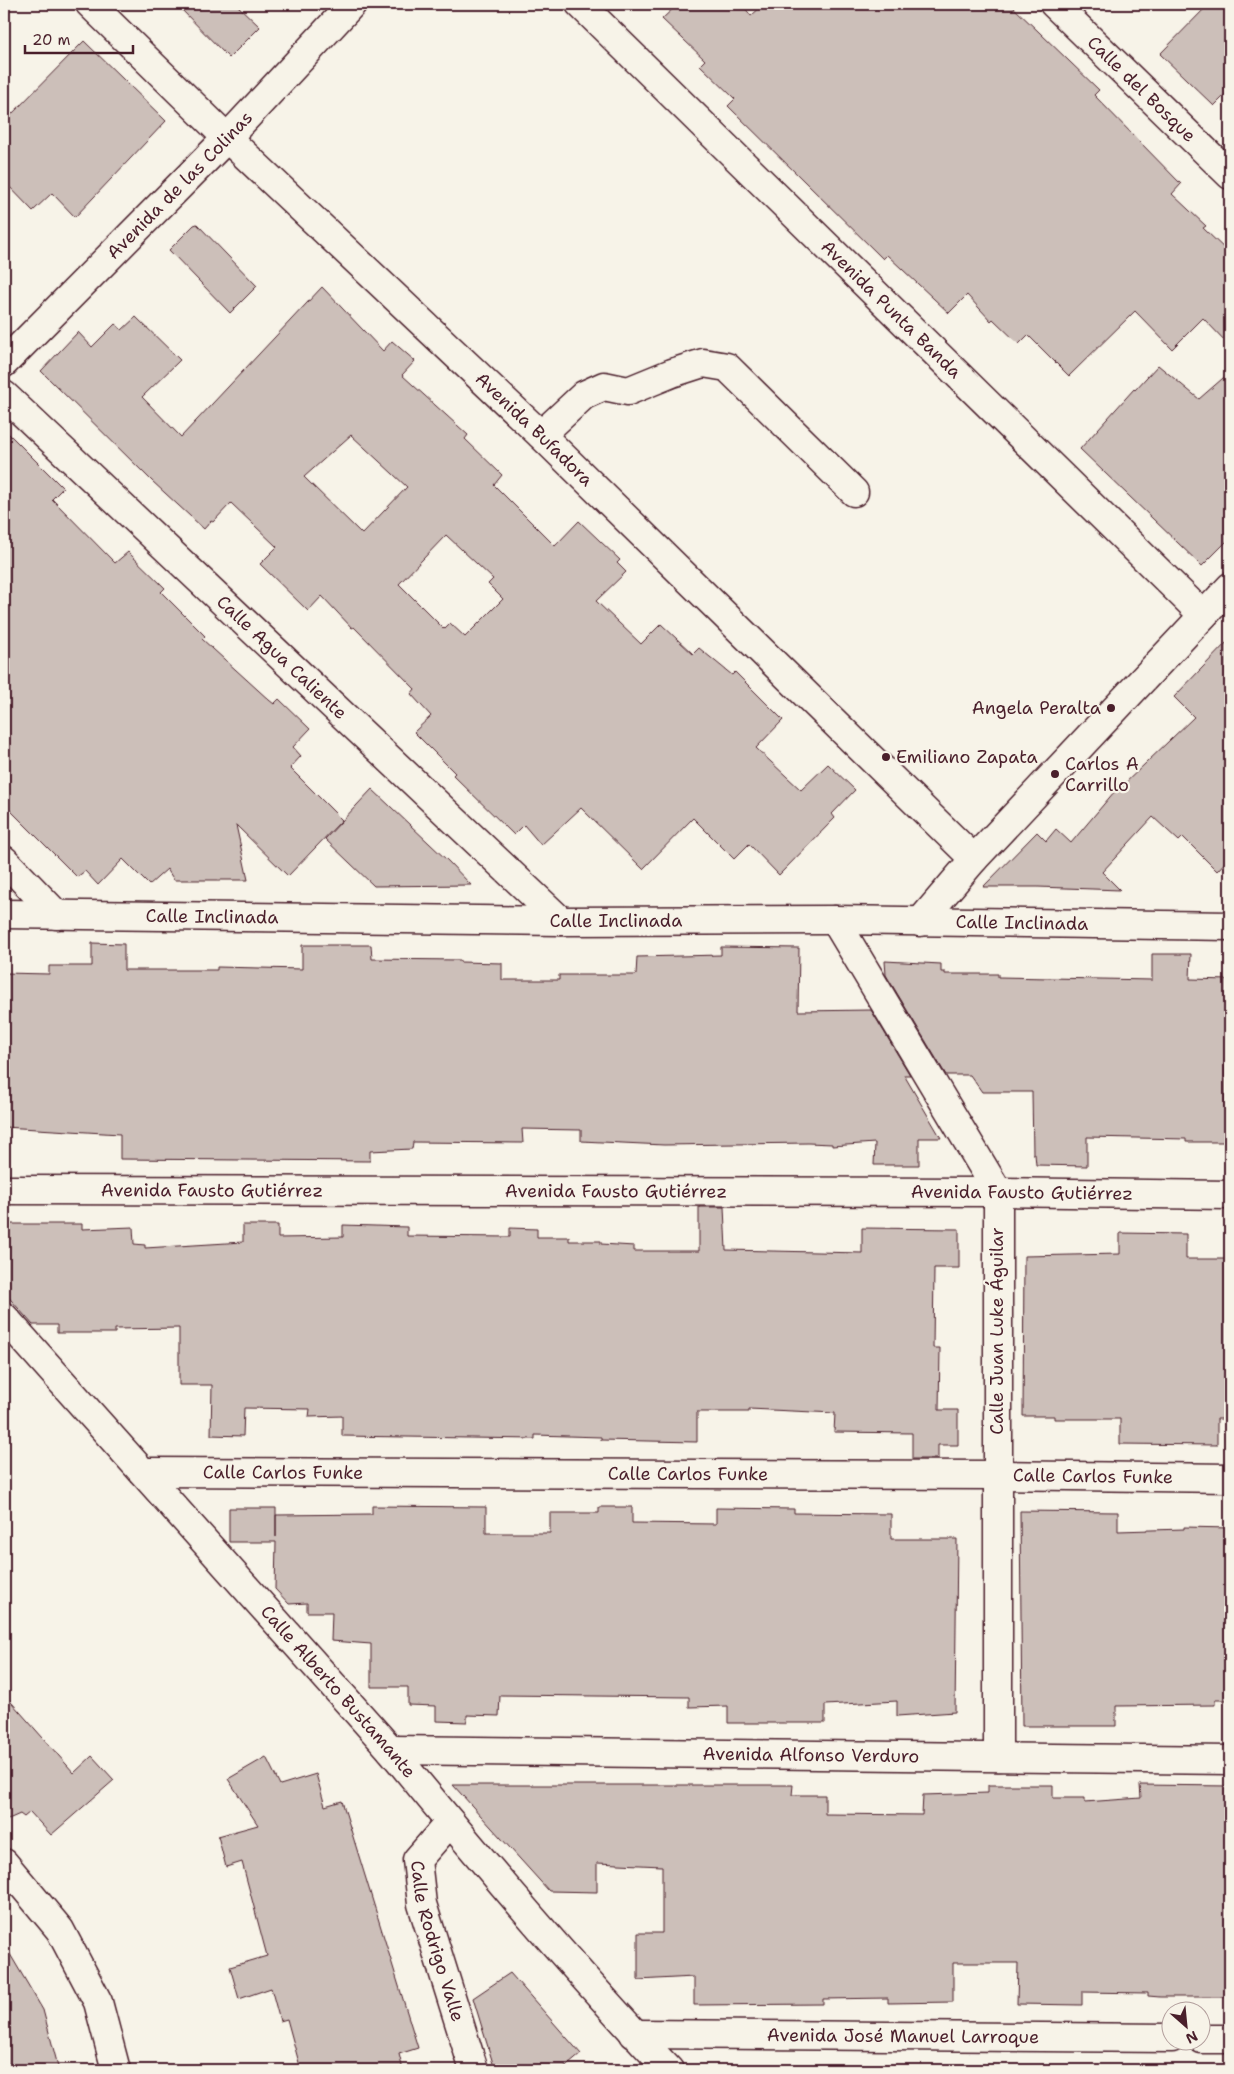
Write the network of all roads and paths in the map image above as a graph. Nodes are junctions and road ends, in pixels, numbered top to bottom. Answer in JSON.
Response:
{"nodes":[{"id":1,"x":90,"y":4,"type":"edge"},
{"id":2,"x":352,"y":4,"type":"edge"},
{"id":3,"x":580,"y":4,"type":"edge"},
{"id":4,"x":1054,"y":4,"type":"edge"},
{"id":5,"x":227,"y":138,"type":"junction"},
{"id":6,"x":1230,"y":175,"type":"edge"},
{"id":7,"x":4,"y":363,"type":"edge"},
{"id":8,"x":4,"y":395,"type":"edge"},
{"id":9,"x":541,"y":435,"type":"junction"},
{"id":10,"x":854,"y":492,"type":"dead end"},
{"id":11,"x":1230,"y":587,"type":"edge"},
{"id":12,"x":1203,"y":616,"type":"junction"},
{"id":13,"x":974,"y":859,"type":"junction"},
{"id":14,"x":4,"y":860,"type":"edge"},
{"id":15,"x":4,"y":914,"type":"edge"},
{"id":16,"x":57,"y":915,"type":"junction"},
{"id":17,"x":835,"y":920,"type":"junction"},
{"id":18,"x":561,"y":921,"type":"junction"},
{"id":19,"x":920,"y":922,"type":"junction"},
{"id":20,"x":1230,"y":926,"type":"edge"},
{"id":21,"x":4,"y":1190,"type":"edge"},
{"id":22,"x":998,"y":1192,"type":"junction"},
{"id":23,"x":1230,"y":1195,"type":"edge"},
{"id":24,"x":4,"y":1316,"type":"edge"},
{"id":25,"x":144,"y":1472,"type":"junction"},
{"id":26,"x":996,"y":1475,"type":"junction"},
{"id":27,"x":1230,"y":1478,"type":"edge"},
{"id":28,"x":391,"y":1750,"type":"junction"},
{"id":29,"x":998,"y":1757,"type":"junction"},
{"id":30,"x":1230,"y":1760,"type":"edge"},
{"id":31,"x":450,"y":1822,"type":"junction"},
{"id":32,"x":4,"y":1864,"type":"edge"},
{"id":33,"x":634,"y":2034,"type":"junction"},
{"id":34,"x":1162,"y":2038,"type":"edge"},
{"id":35,"x":1212,"y":2039,"type":"edge"},
{"id":36,"x":1230,"y":2039,"type":"edge"},
{"id":37,"x":116,"y":2070,"type":"edge"},
{"id":38,"x":474,"y":2070,"type":"edge"},
{"id":39,"x":668,"y":2070,"type":"edge"}],
"edges":[{"from":1,"to":5,"type":"street","name":"Avenida Bufadora"},
{"from":2,"to":5,"type":"street","name":"Avenida de las Colinas"},
{"from":3,"to":12,"type":"street","name":"Avenida Punta Banda"},
{"from":4,"to":6,"type":"street","name":"Calle del Bosque"},
{"from":5,"to":7,"type":"street","name":"Avenida de las Colinas"},
{"from":5,"to":9,"type":"street","name":"Avenida Bufadora"},
{"from":8,"to":18,"type":"street","name":"Calle Agua Caliente"},
{"from":9,"to":10,"type":"street"},
{"from":9,"to":13,"type":"street","name":"Avenida Bufadora"},
{"from":11,"to":12,"type":"street"},
{"from":12,"to":13,"type":"street"},
{"from":13,"to":19,"type":"street"},
{"from":14,"to":16,"type":"street"},
{"from":15,"to":16,"type":"street","name":"Calle Inclinada"},
{"from":16,"to":18,"type":"street","name":"Calle Inclinada"},
{"from":17,"to":18,"type":"street","name":"Calle Inclinada"},
{"from":17,"to":19,"type":"street","name":"Calle Inclinada"},
{"from":17,"to":22,"type":"street"},
{"from":19,"to":20,"type":"street","name":"Calle Inclinada"},
{"from":21,"to":22,"type":"street","name":"Avenida Fausto Gutiérrez"},
{"from":22,"to":23,"type":"street","name":"Avenida Fausto Gutiérrez"},
{"from":22,"to":26,"type":"street","name":"Calle Juan Luke Águilar"},
{"from":24,"to":25,"type":"street","name":"Calle Alberto Bustamante"},
{"from":25,"to":26,"type":"street","name":"Calle Carlos Funke"},
{"from":25,"to":28,"type":"street","name":"Calle Alberto Bustamante"},
{"from":26,"to":27,"type":"street","name":"Calle Carlos Funke"},
{"from":26,"to":29,"type":"street","name":"Calle Juan Luke Águilar"},
{"from":28,"to":29,"type":"street","name":"Avenida Alfonso Verduro"},
{"from":28,"to":31,"type":"street","name":"Calle Alberto Bustamante"},
{"from":29,"to":30,"type":"street","name":"Avenida Alfonso Verduro"},
{"from":31,"to":33,"type":"street","name":"Calle Alberto Bustamante"},
{"from":31,"to":38,"type":"street","name":"Calle Rodrigo Valle"},
{"from":32,"to":37,"type":"street"},
{"from":33,"to":34,"type":"street","name":"Avenida José Manuel Larroque"},
{"from":33,"to":39,"type":"street","name":"Calle Alberto Bustamante"},
{"from":35,"to":36,"type":"street"}]}
